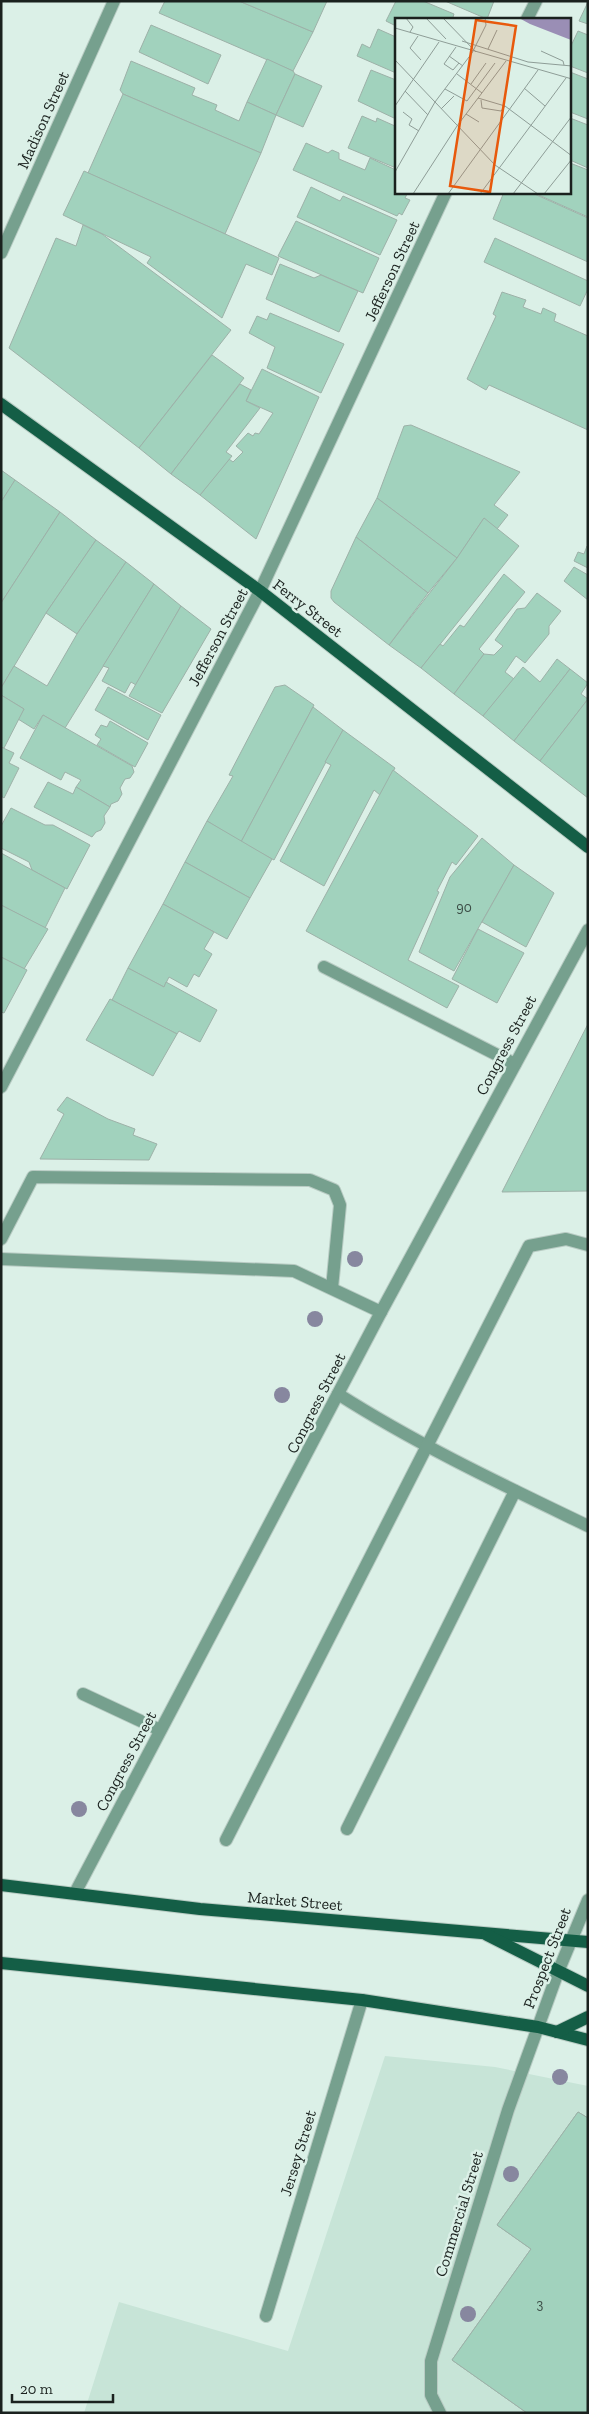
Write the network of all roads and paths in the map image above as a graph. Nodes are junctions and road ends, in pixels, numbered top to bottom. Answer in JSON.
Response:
{"nodes":[{"id":1,"x":114,"y":1,"type":"edge"},
{"id":2,"x":536,"y":1,"type":"edge"},
{"id":3,"x":528,"y":18,"type":"edge"},
{"id":4,"x":445,"y":194,"type":"edge"},
{"id":5,"x":1,"y":253,"type":"edge"},
{"id":6,"x":1,"y":404,"type":"edge"},
{"id":7,"x":260,"y":591,"type":"junction"},
{"id":8,"x":588,"y":847,"type":"edge"},
{"id":9,"x":588,"y":930,"type":"edge"},
{"id":10,"x":324,"y":967,"type":"dead end"},
{"id":11,"x":515,"y":1064,"type":"junction"},
{"id":12,"x":1,"y":1087,"type":"edge"},
{"id":13,"x":1,"y":1239,"type":"edge"},
{"id":14,"x":588,"y":1245,"type":"edge"},
{"id":15,"x":1,"y":1259,"type":"edge"},
{"id":16,"x":332,"y":1288,"type":"junction"},
{"id":17,"x":381,"y":1312,"type":"junction"},
{"id":18,"x":338,"y":1394,"type":"junction"},
{"id":19,"x":428,"y":1447,"type":"junction"},
{"id":20,"x":515,"y":1491,"type":"junction"},
{"id":21,"x":588,"y":1526,"type":"edge"},
{"id":22,"x":83,"y":1694,"type":"dead end"},
{"id":23,"x":160,"y":1730,"type":"junction"},
{"id":24,"x":347,"y":1829,"type":"dead end"},
{"id":25,"x":226,"y":1840,"type":"dead end"},
{"id":26,"x":1,"y":1885,"type":"edge"},
{"id":27,"x":75,"y":1893,"type":"junction"},
{"id":28,"x":588,"y":1900,"type":"edge"},
{"id":29,"x":481,"y":1932,"type":"junction"},
{"id":30,"x":571,"y":1940,"type":"junction"},
{"id":31,"x":588,"y":1942,"type":"edge"},
{"id":32,"x":1,"y":1963,"type":"edge"},
{"id":33,"x":558,"y":1972,"type":"junction"},
{"id":34,"x":588,"y":1986,"type":"edge"},
{"id":35,"x":362,"y":2000,"type":"junction"},
{"id":36,"x":588,"y":2017,"type":"edge"},
{"id":37,"x":538,"y":2027,"type":"junction"},
{"id":38,"x":557,"y":2032,"type":"junction"},
{"id":39,"x":588,"y":2040,"type":"edge"},
{"id":40,"x":266,"y":2316,"type":"dead end"},
{"id":41,"x":440,"y":2413,"type":"edge"}],
"edges":[{"from":1,"to":5,"type":"street","name":"Madison Street"},
{"from":2,"to":3,"type":"street"},
{"from":4,"to":7,"type":"street","name":"Jefferson Street"},
{"from":6,"to":7,"type":"main road","name":"Ferry Street"},
{"from":7,"to":8,"type":"main road","name":"Ferry Street"},
{"from":7,"to":12,"type":"street","name":"Jefferson Street"},
{"from":9,"to":11,"type":"street","name":"Congress Street"},
{"from":10,"to":11,"type":"street"},
{"from":11,"to":17,"type":"street","name":"Congress Street"},
{"from":13,"to":16,"type":"street"},
{"from":14,"to":19,"type":"street"},
{"from":15,"to":16,"type":"street"},
{"from":16,"to":17,"type":"street"},
{"from":17,"to":18,"type":"street","name":"Congress Street"},
{"from":18,"to":19,"type":"street"},
{"from":18,"to":23,"type":"street","name":"Congress Street"},
{"from":19,"to":20,"type":"street"},
{"from":19,"to":25,"type":"street"},
{"from":20,"to":21,"type":"street"},
{"from":20,"to":24,"type":"street"},
{"from":22,"to":23,"type":"street"},
{"from":23,"to":27,"type":"street","name":"Congress Street"},
{"from":26,"to":27,"type":"main road","name":"Market Street"},
{"from":27,"to":29,"type":"main road","name":"Market Street"},
{"from":28,"to":30,"type":"street","name":"Prospect Street"},
{"from":29,"to":30,"type":"main road","name":"Market Street"},
{"from":29,"to":33,"type":"main road"},
{"from":30,"to":31,"type":"main road","name":"Market Street"},
{"from":30,"to":33,"type":"street","name":"Prospect Street"},
{"from":32,"to":35,"type":"main road"},
{"from":33,"to":34,"type":"main road"},
{"from":33,"to":37,"type":"street","name":"Prospect Street"},
{"from":35,"to":37,"type":"main road"},
{"from":35,"to":40,"type":"street","name":"Jersey Street"},
{"from":36,"to":38,"type":"main road"},
{"from":37,"to":38,"type":"main road"},
{"from":37,"to":41,"type":"street","name":"Commercial Street"},
{"from":38,"to":39,"type":"main road"}]}
